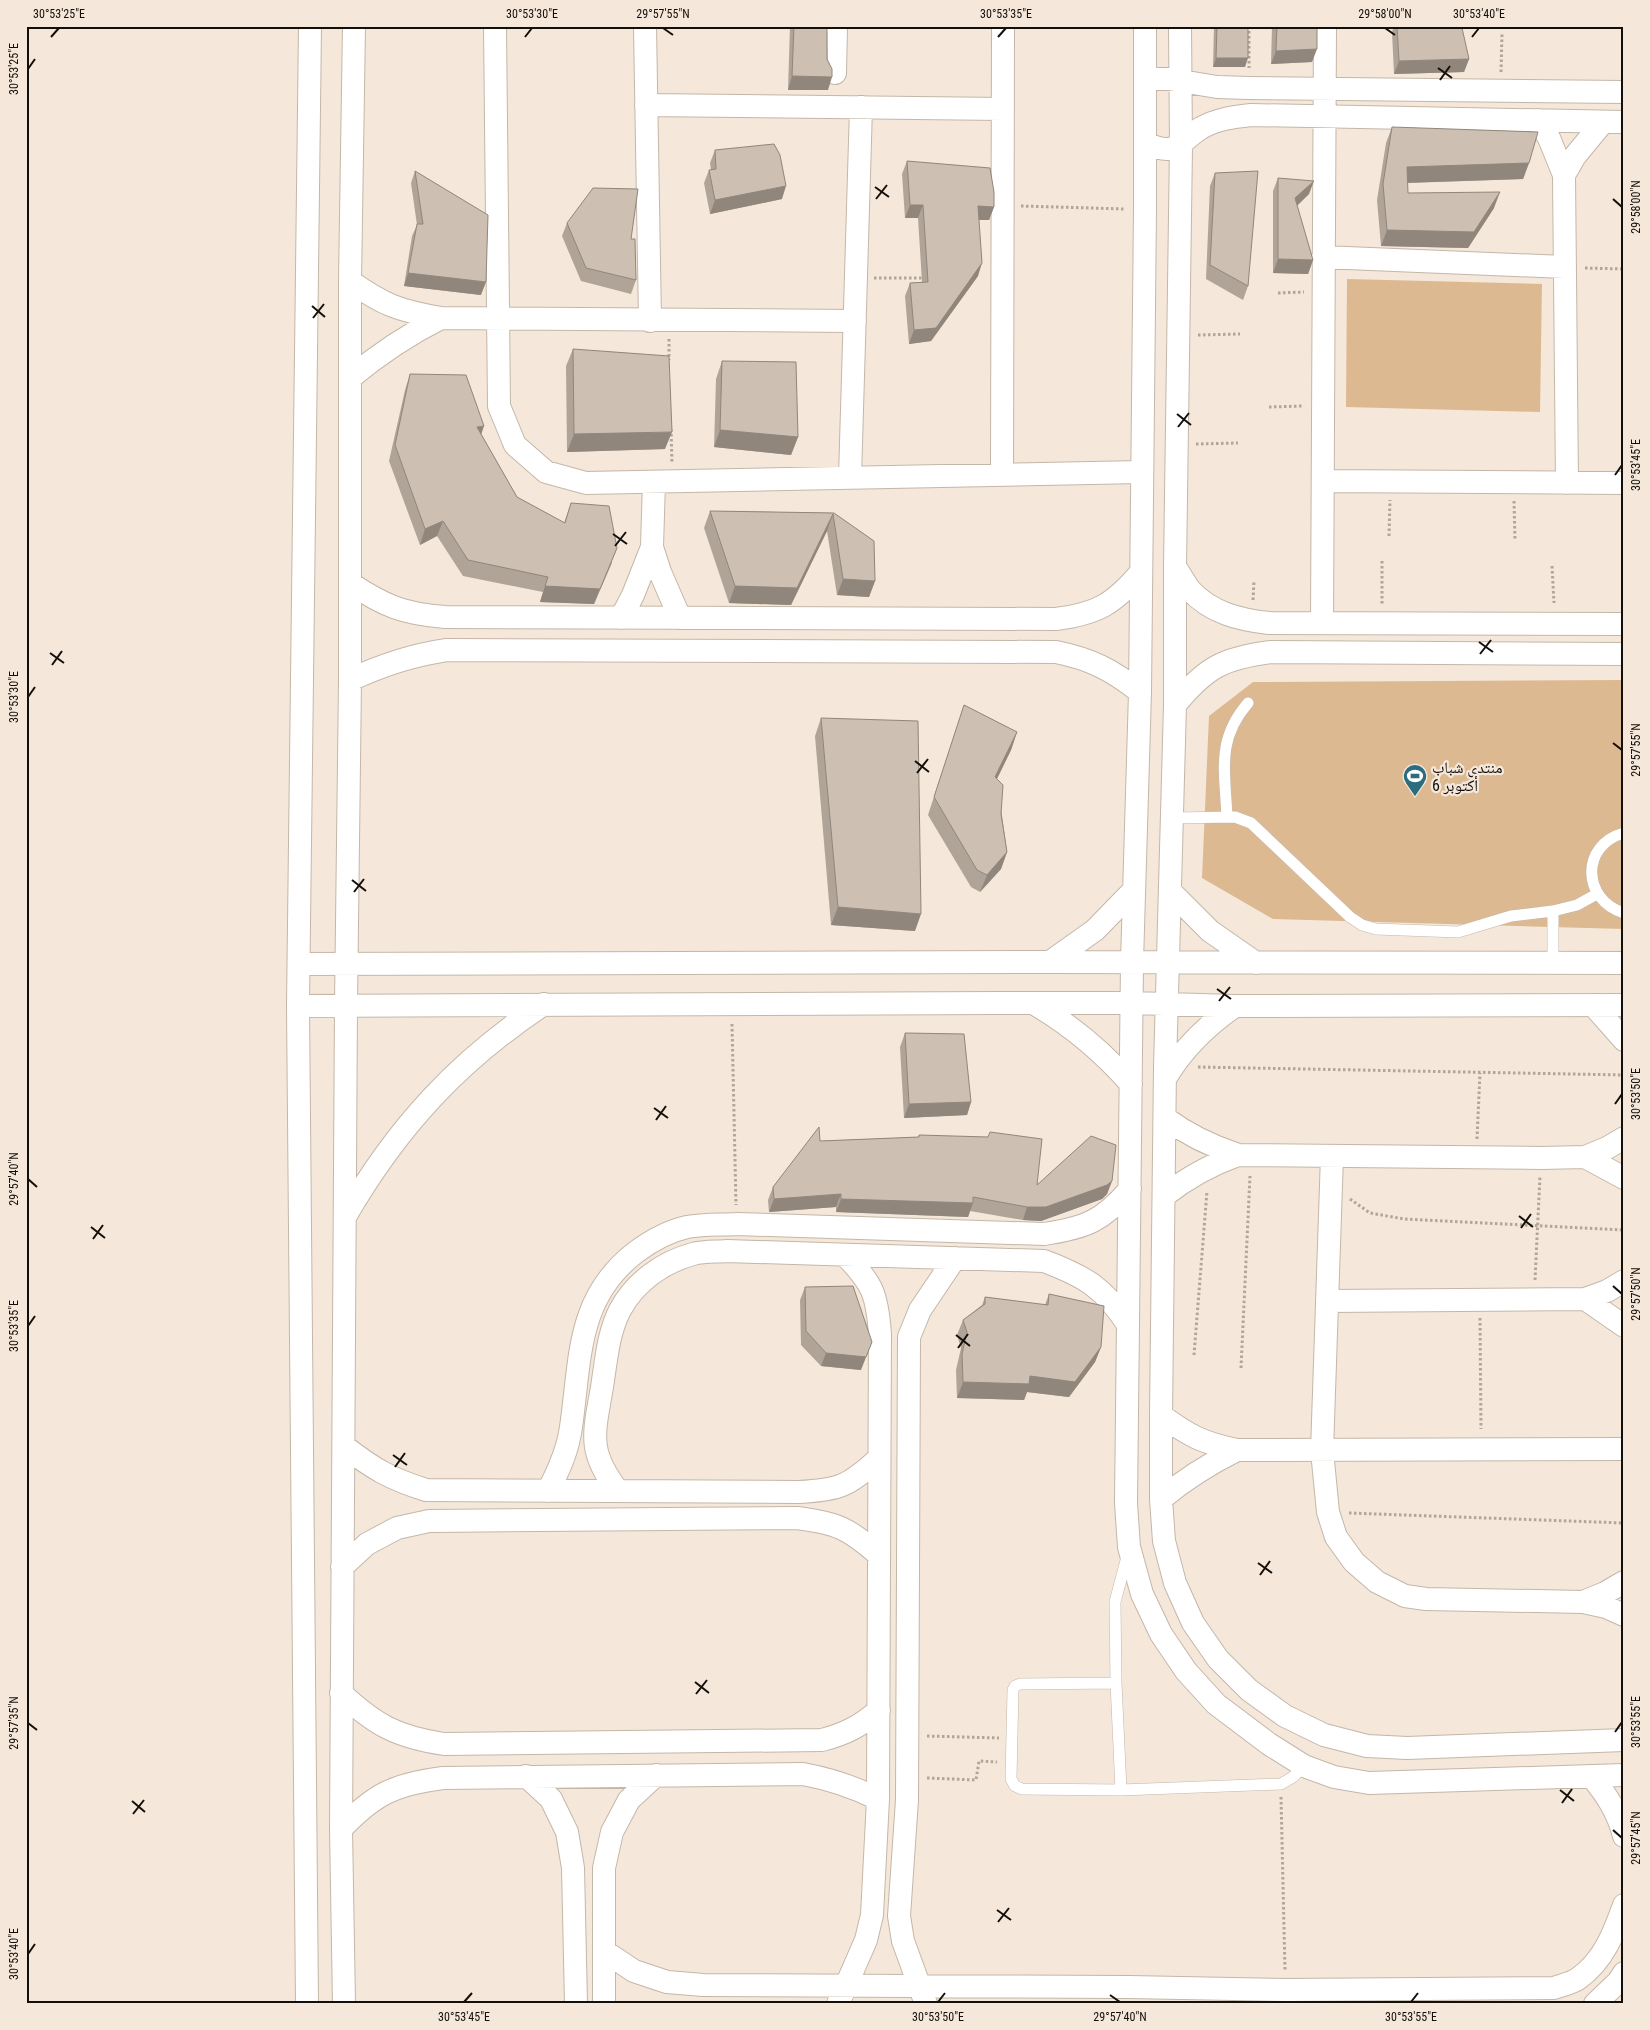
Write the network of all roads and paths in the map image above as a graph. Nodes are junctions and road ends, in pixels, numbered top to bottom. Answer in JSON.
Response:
{"nodes":[{"id":1,"x":310,"y":26,"type":"edge"},
{"id":2,"x":354,"y":26,"type":"edge"},
{"id":3,"x":495,"y":26,"type":"edge"},
{"id":4,"x":645,"y":26,"type":"edge"},
{"id":5,"x":836,"y":26,"type":"edge"},
{"id":6,"x":1003,"y":26,"type":"edge"},
{"id":7,"x":1145,"y":26,"type":"edge"},
{"id":8,"x":1180,"y":26,"type":"edge"},
{"id":9,"x":1249,"y":26,"type":"edge"},
{"id":10,"x":1325,"y":26,"type":"edge"},
{"id":11,"x":1502,"y":34,"type":"dead end"},
{"id":12,"x":835,"y":73,"type":"dead end"},
{"id":13,"x":1145,"y":80,"type":"junction"},
{"id":14,"x":1180,"y":80,"type":"junction"},
{"id":15,"x":1249,"y":88,"type":"junction"},
{"id":16,"x":1324,"y":88,"type":"junction"},
{"id":17,"x":1501,"y":90,"type":"junction"},
{"id":18,"x":1624,"y":92,"type":"edge"},
{"id":19,"x":646,"y":105,"type":"junction"},
{"id":20,"x":862,"y":107,"type":"junction"},
{"id":21,"x":1003,"y":109,"type":"junction"},
{"id":22,"x":1324,"y":116,"type":"junction"},
{"id":23,"x":1538,"y":120,"type":"junction"},
{"id":24,"x":1613,"y":122,"type":"edge"},
{"id":25,"x":1145,"y":143,"type":"junction"},
{"id":26,"x":1180,"y":146,"type":"junction"},
{"id":27,"x":1564,"y":175,"type":"junction"},
{"id":28,"x":1003,"y":205,"type":"junction"},
{"id":29,"x":1145,"y":209,"type":"junction"},
{"id":30,"x":1323,"y":257,"type":"junction"},
{"id":31,"x":1565,"y":267,"type":"junction"},
{"id":32,"x":1624,"y":269,"type":"edge"},
{"id":33,"x":856,"y":278,"type":"junction"},
{"id":34,"x":934,"y":278,"type":"edge"},
{"id":35,"x":350,"y":281,"type":"junction"},
{"id":36,"x":1323,"y":291,"type":"junction"},
{"id":37,"x":1278,"y":293,"type":"dead end"},
{"id":38,"x":441,"y":318,"type":"junction"},
{"id":39,"x":498,"y":319,"type":"junction"},
{"id":40,"x":659,"y":321,"type":"junction"},
{"id":41,"x":855,"y":321,"type":"junction"},
{"id":42,"x":1240,"y":334,"type":"dead end"},
{"id":43,"x":1178,"y":336,"type":"junction"},
{"id":44,"x":670,"y":368,"type":"edge"},
{"id":45,"x":350,"y":378,"type":"junction"},
{"id":46,"x":1323,"y":406,"type":"junction"},
{"id":47,"x":1269,"y":407,"type":"dead end"},
{"id":48,"x":671,"y":425,"type":"edge"},
{"id":49,"x":1238,"y":443,"type":"dead end"},
{"id":50,"x":1176,"y":444,"type":"junction"},
{"id":51,"x":1141,"y":472,"type":"junction"},
{"id":52,"x":1002,"y":474,"type":"junction"},
{"id":53,"x":850,"y":477,"type":"junction"},
{"id":54,"x":664,"y":481,"type":"junction"},
{"id":55,"x":1322,"y":481,"type":"junction"},
{"id":56,"x":1390,"y":482,"type":"junction"},
{"id":57,"x":1514,"y":483,"type":"junction"},
{"id":58,"x":1567,"y":483,"type":"junction"},
{"id":59,"x":1624,"y":483,"type":"edge"},
{"id":60,"x":1389,"y":536,"type":"dead end"},
{"id":61,"x":1515,"y":541,"type":"dead end"},
{"id":62,"x":652,"y":547,"type":"junction"},
{"id":63,"x":1382,"y":561,"type":"dead end"},
{"id":64,"x":1552,"y":566,"type":"dead end"},
{"id":65,"x":1175,"y":567,"type":"junction"},
{"id":66,"x":1140,"y":572,"type":"junction"},
{"id":67,"x":350,"y":583,"type":"junction"},
{"id":68,"x":445,"y":617,"type":"junction"},
{"id":69,"x":621,"y":618,"type":"junction"},
{"id":70,"x":680,"y":618,"type":"junction"},
{"id":71,"x":1056,"y":619,"type":"junction"},
{"id":72,"x":1322,"y":623,"type":"junction"},
{"id":73,"x":1383,"y":623,"type":"junction"},
{"id":74,"x":1555,"y":624,"type":"junction"},
{"id":75,"x":1624,"y":624,"type":"edge"},
{"id":76,"x":447,"y":650,"type":"junction"},
{"id":77,"x":1056,"y":652,"type":"junction"},
{"id":78,"x":1624,"y":654,"type":"edge"},
{"id":79,"x":350,"y":680,"type":"junction"},
{"id":80,"x":1140,"y":692,"type":"junction"},
{"id":81,"x":1248,"y":703,"type":"dead end"},
{"id":82,"x":1175,"y":705,"type":"junction"},
{"id":83,"x":1227,"y":817,"type":"junction"},
{"id":84,"x":1172,"y":818,"type":"junction"},
{"id":85,"x":1624,"y":833,"type":"edge"},
{"id":86,"x":1134,"y":890,"type":"junction"},
{"id":87,"x":1170,"y":891,"type":"junction"},
{"id":88,"x":1597,"y":894,"type":"junction"},
{"id":89,"x":1554,"y":911,"type":"junction"},
{"id":90,"x":1624,"y":913,"type":"edge"},
{"id":91,"x":1050,"y":962,"type":"junction"},
{"id":92,"x":1132,"y":962,"type":"junction"},
{"id":93,"x":1166,"y":962,"type":"junction"},
{"id":94,"x":1256,"y":963,"type":"junction"},
{"id":95,"x":1553,"y":963,"type":"junction"},
{"id":96,"x":1624,"y":963,"type":"edge"},
{"id":97,"x":299,"y":964,"type":"junction"},
{"id":98,"x":346,"y":964,"type":"junction"},
{"id":99,"x":731,"y":1003,"type":"junction"},
{"id":100,"x":1032,"y":1003,"type":"junction"},
{"id":101,"x":1131,"y":1003,"type":"junction"},
{"id":102,"x":1166,"y":1003,"type":"junction"},
{"id":103,"x":544,"y":1004,"type":"junction"},
{"id":104,"x":1593,"y":1004,"type":"junction"},
{"id":105,"x":1624,"y":1005,"type":"edge"},
{"id":106,"x":298,"y":1006,"type":"junction"},
{"id":107,"x":346,"y":1006,"type":"junction"},
{"id":108,"x":1235,"y":1006,"type":"junction"},
{"id":109,"x":1624,"y":1040,"type":"edge"},
{"id":110,"x":1169,"y":1073,"type":"junction"},
{"id":111,"x":1480,"y":1073,"type":"junction"},
{"id":112,"x":1624,"y":1075,"type":"edge"},
{"id":113,"x":1131,"y":1084,"type":"junction"},
{"id":114,"x":1165,"y":1118,"type":"junction"},
{"id":115,"x":1624,"y":1138,"type":"edge"},
{"id":116,"x":1244,"y":1155,"type":"junction"},
{"id":117,"x":1332,"y":1156,"type":"junction"},
{"id":118,"x":1477,"y":1157,"type":"junction"},
{"id":119,"x":1585,"y":1157,"type":"junction"},
{"id":120,"x":1541,"y":1158,"type":"junction"},
{"id":121,"x":1209,"y":1166,"type":"junction"},
{"id":122,"x":1624,"y":1178,"type":"edge"},
{"id":123,"x":1331,"y":1185,"type":"junction"},
{"id":124,"x":1130,"y":1189,"type":"junction"},
{"id":125,"x":1164,"y":1196,"type":"junction"},
{"id":126,"x":345,"y":1218,"type":"junction"},
{"id":127,"x":736,"y":1224,"type":"junction"},
{"id":128,"x":1538,"y":1226,"type":"junction"},
{"id":129,"x":1624,"y":1230,"type":"edge"},
{"id":130,"x":1044,"y":1234,"type":"junction"},
{"id":131,"x":845,"y":1255,"type":"junction"},
{"id":132,"x":955,"y":1258,"type":"junction"},
{"id":133,"x":1044,"y":1261,"type":"junction"},
{"id":134,"x":1624,"y":1281,"type":"edge"},
{"id":135,"x":1534,"y":1299,"type":"junction"},
{"id":136,"x":1585,"y":1299,"type":"junction"},
{"id":137,"x":1480,"y":1300,"type":"junction"},
{"id":138,"x":1328,"y":1301,"type":"junction"},
{"id":139,"x":1128,"y":1325,"type":"junction"},
{"id":140,"x":1624,"y":1326,"type":"edge"},
{"id":141,"x":880,"y":1334,"type":"junction"},
{"id":142,"x":908,"y":1337,"type":"junction"},
{"id":143,"x":1194,"y":1355,"type":"dead end"},
{"id":144,"x":1241,"y":1368,"type":"dead end"},
{"id":145,"x":573,"y":1405,"type":"junction"},
{"id":146,"x":598,"y":1410,"type":"junction"},
{"id":147,"x":1162,"y":1415,"type":"junction"},
{"id":148,"x":344,"y":1446,"type":"junction"},
{"id":149,"x":1624,"y":1449,"type":"edge"},
{"id":150,"x":1237,"y":1450,"type":"junction"},
{"id":151,"x":1481,"y":1450,"type":"junction"},
{"id":152,"x":1322,"y":1451,"type":"junction"},
{"id":153,"x":878,"y":1459,"type":"junction"},
{"id":154,"x":426,"y":1490,"type":"junction"},
{"id":155,"x":548,"y":1491,"type":"junction"},
{"id":156,"x":618,"y":1491,"type":"junction"},
{"id":157,"x":799,"y":1492,"type":"junction"},
{"id":158,"x":1161,"y":1499,"type":"junction"},
{"id":159,"x":1328,"y":1512,"type":"junction"},
{"id":160,"x":797,"y":1518,"type":"junction"},
{"id":161,"x":430,"y":1521,"type":"junction"},
{"id":162,"x":1624,"y":1523,"type":"edge"},
{"id":163,"x":1129,"y":1546,"type":"junction"},
{"id":164,"x":879,"y":1555,"type":"junction"},
{"id":165,"x":342,"y":1567,"type":"junction"},
{"id":166,"x":1624,"y":1582,"type":"edge"},
{"id":167,"x":1583,"y":1602,"type":"junction"},
{"id":168,"x":1624,"y":1615,"type":"edge"},
{"id":169,"x":1116,"y":1683,"type":"junction"},
{"id":170,"x":342,"y":1693,"type":"junction"},
{"id":171,"x":878,"y":1710,"type":"junction"},
{"id":172,"x":907,"y":1735,"type":"junction"},
{"id":173,"x":1621,"y":1735,"type":"edge"},
{"id":174,"x":1012,"y":1739,"type":"junction"},
{"id":175,"x":800,"y":1740,"type":"junction"},
{"id":176,"x":444,"y":1744,"type":"junction"},
{"id":177,"x":1012,"y":1762,"type":"junction"},
{"id":178,"x":1304,"y":1766,"type":"junction"},
{"id":179,"x":803,"y":1774,"type":"junction"},
{"id":180,"x":656,"y":1775,"type":"junction"},
{"id":181,"x":1624,"y":1775,"type":"edge"},
{"id":182,"x":526,"y":1776,"type":"junction"},
{"id":183,"x":1591,"y":1776,"type":"junction"},
{"id":184,"x":443,"y":1778,"type":"junction"},
{"id":185,"x":907,"y":1778,"type":"junction"},
{"id":186,"x":1281,"y":1784,"type":"junction"},
{"id":187,"x":1122,"y":1790,"type":"junction"},
{"id":188,"x":878,"y":1799,"type":"junction"},
{"id":189,"x":341,"y":1829,"type":"junction"},
{"id":190,"x":1624,"y":1836,"type":"edge"},
{"id":191,"x":573,"y":1868,"type":"junction"},
{"id":192,"x":604,"y":1868,"type":"junction"},
{"id":193,"x":1624,"y":1905,"type":"edge"},
{"id":194,"x":872,"y":1915,"type":"junction"},
{"id":195,"x":899,"y":1916,"type":"junction"},
{"id":196,"x":604,"y":1951,"type":"junction"},
{"id":197,"x":1624,"y":1973,"type":"edge"},
{"id":198,"x":1286,"y":1990,"type":"junction"},
{"id":199,"x":842,"y":1995,"type":"edge"},
{"id":200,"x":923,"y":1995,"type":"edge"},
{"id":201,"x":307,"y":2004,"type":"edge"},
{"id":202,"x":344,"y":2004,"type":"edge"},
{"id":203,"x":576,"y":2004,"type":"edge"},
{"id":204,"x":604,"y":2004,"type":"edge"},
{"id":205,"x":1595,"y":2004,"type":"edge"}],
"edges":[{"from":1,"to":97,"type":"street"},
{"from":2,"to":35,"type":"street"},
{"from":3,"to":39,"type":"street"},
{"from":4,"to":19,"type":"street"},
{"from":5,"to":12,"type":"street"},
{"from":6,"to":21,"type":"street"},
{"from":7,"to":13,"type":"street"},
{"from":8,"to":14,"type":"street"},
{"from":9,"to":15,"type":"path"},
{"from":10,"to":16,"type":"street"},
{"from":11,"to":17,"type":"path"},
{"from":13,"to":14,"type":"street"},
{"from":13,"to":25,"type":"street"},
{"from":14,"to":15,"type":"street"},
{"from":14,"to":26,"type":"street"},
{"from":15,"to":16,"type":"street"},
{"from":16,"to":17,"type":"street"},
{"from":16,"to":22,"type":"street"},
{"from":17,"to":18,"type":"street"},
{"from":19,"to":20,"type":"street"},
{"from":19,"to":40,"type":"street"},
{"from":20,"to":21,"type":"street"},
{"from":20,"to":33,"type":"street"},
{"from":21,"to":28,"type":"street"},
{"from":22,"to":23,"type":"street"},
{"from":22,"to":26,"type":"street"},
{"from":22,"to":30,"type":"street"},
{"from":23,"to":24,"type":"street"},
{"from":23,"to":27,"type":"street"},
{"from":24,"to":27,"type":"street"},
{"from":25,"to":26,"type":"street"},
{"from":25,"to":29,"type":"street"},
{"from":26,"to":43,"type":"street"},
{"from":27,"to":31,"type":"street"},
{"from":28,"to":29,"type":"path"},
{"from":28,"to":52,"type":"street"},
{"from":29,"to":51,"type":"street"},
{"from":30,"to":31,"type":"street"},
{"from":30,"to":36,"type":"street"},
{"from":31,"to":32,"type":"path"},
{"from":31,"to":58,"type":"street"},
{"from":33,"to":34,"type":"path"},
{"from":33,"to":41,"type":"street"},
{"from":35,"to":38,"type":"street"},
{"from":35,"to":45,"type":"street"},
{"from":36,"to":37,"type":"path"},
{"from":36,"to":46,"type":"street"},
{"from":38,"to":39,"type":"street"},
{"from":38,"to":45,"type":"street"},
{"from":39,"to":40,"type":"street"},
{"from":39,"to":54,"type":"street"},
{"from":40,"to":41,"type":"street"},
{"from":40,"to":44,"type":"path"},
{"from":41,"to":53,"type":"street"},
{"from":42,"to":43,"type":"path"},
{"from":43,"to":50,"type":"street"},
{"from":45,"to":67,"type":"street"},
{"from":46,"to":47,"type":"path"},
{"from":46,"to":55,"type":"street"},
{"from":48,"to":54,"type":"path"},
{"from":49,"to":50,"type":"path"},
{"from":50,"to":65,"type":"street"},
{"from":51,"to":52,"type":"street"},
{"from":51,"to":66,"type":"street"},
{"from":52,"to":53,"type":"street"},
{"from":53,"to":54,"type":"street"},
{"from":54,"to":62,"type":"street"},
{"from":55,"to":56,"type":"street"},
{"from":55,"to":72,"type":"street"},
{"from":56,"to":57,"type":"street"},
{"from":56,"to":60,"type":"path"},
{"from":57,"to":58,"type":"street"},
{"from":57,"to":61,"type":"path"},
{"from":58,"to":59,"type":"street"},
{"from":62,"to":69,"type":"street"},
{"from":62,"to":70,"type":"street"},
{"from":63,"to":73,"type":"path"},
{"from":64,"to":74,"type":"path"},
{"from":65,"to":72,"type":"street"},
{"from":65,"to":82,"type":"street"},
{"from":66,"to":71,"type":"street"},
{"from":66,"to":80,"type":"street"},
{"from":67,"to":68,"type":"street"},
{"from":67,"to":79,"type":"street"},
{"from":68,"to":69,"type":"street"},
{"from":68,"to":76,"type":"street"},
{"from":69,"to":70,"type":"street"},
{"from":70,"to":71,"type":"street"},
{"from":71,"to":77,"type":"street"},
{"from":72,"to":73,"type":"street"},
{"from":73,"to":74,"type":"street"},
{"from":74,"to":75,"type":"street"},
{"from":76,"to":77,"type":"street"},
{"from":76,"to":79,"type":"street"},
{"from":77,"to":80,"type":"street"},
{"from":78,"to":82,"type":"street"},
{"from":79,"to":98,"type":"street"},
{"from":80,"to":86,"type":"street"},
{"from":81,"to":83,"type":"lane"},
{"from":82,"to":84,"type":"street"},
{"from":83,"to":84,"type":"lane"},
{"from":83,"to":89,"type":"lane"},
{"from":84,"to":87,"type":"street"},
{"from":85,"to":88,"type":"lane"},
{"from":86,"to":91,"type":"street"},
{"from":86,"to":92,"type":"street"},
{"from":87,"to":93,"type":"street"},
{"from":87,"to":94,"type":"street"},
{"from":88,"to":89,"type":"lane"},
{"from":88,"to":90,"type":"lane"},
{"from":89,"to":95,"type":"lane"},
{"from":91,"to":92,"type":"street"},
{"from":91,"to":98,"type":"street"},
{"from":92,"to":93,"type":"street"},
{"from":92,"to":101,"type":"street"},
{"from":93,"to":94,"type":"street"},
{"from":93,"to":102,"type":"street"},
{"from":94,"to":95,"type":"street"},
{"from":95,"to":96,"type":"street"},
{"from":97,"to":98,"type":"street"},
{"from":97,"to":106,"type":"street"},
{"from":98,"to":107,"type":"street"},
{"from":99,"to":100,"type":"street"},
{"from":99,"to":103,"type":"street"},
{"from":99,"to":127,"type":"path"},
{"from":100,"to":101,"type":"street"},
{"from":100,"to":113,"type":"street"},
{"from":101,"to":102,"type":"street"},
{"from":101,"to":113,"type":"street"},
{"from":102,"to":108,"type":"street"},
{"from":102,"to":110,"type":"street"},
{"from":103,"to":107,"type":"street"},
{"from":103,"to":126,"type":"street"},
{"from":104,"to":105,"type":"street"},
{"from":104,"to":108,"type":"street"},
{"from":104,"to":109,"type":"street"},
{"from":106,"to":107,"type":"street"},
{"from":106,"to":201,"type":"street"},
{"from":107,"to":126,"type":"street"},
{"from":108,"to":110,"type":"street"},
{"from":110,"to":111,"type":"path"},
{"from":110,"to":114,"type":"street"},
{"from":111,"to":112,"type":"path"},
{"from":111,"to":118,"type":"path"},
{"from":113,"to":124,"type":"street"},
{"from":114,"to":116,"type":"street"},
{"from":114,"to":125,"type":"street"},
{"from":115,"to":119,"type":"street"},
{"from":116,"to":117,"type":"street"},
{"from":116,"to":121,"type":"street"},
{"from":116,"to":144,"type":"path"},
{"from":117,"to":118,"type":"street"},
{"from":117,"to":123,"type":"street"},
{"from":118,"to":120,"type":"street"},
{"from":119,"to":120,"type":"street"},
{"from":119,"to":122,"type":"street"},
{"from":120,"to":128,"type":"path"},
{"from":121,"to":125,"type":"street"},
{"from":121,"to":143,"type":"path"},
{"from":123,"to":128,"type":"path"},
{"from":123,"to":138,"type":"street"},
{"from":124,"to":130,"type":"street"},
{"from":124,"to":139,"type":"street"},
{"from":125,"to":147,"type":"street"},
{"from":126,"to":148,"type":"street"},
{"from":127,"to":130,"type":"street"},
{"from":127,"to":145,"type":"street"},
{"from":128,"to":129,"type":"path"},
{"from":128,"to":135,"type":"path"},
{"from":130,"to":133,"type":"street"},
{"from":131,"to":132,"type":"street"},
{"from":131,"to":141,"type":"street"},
{"from":131,"to":146,"type":"street"},
{"from":132,"to":133,"type":"street"},
{"from":132,"to":142,"type":"street"},
{"from":133,"to":139,"type":"street"},
{"from":134,"to":136,"type":"street"},
{"from":135,"to":136,"type":"street"},
{"from":135,"to":137,"type":"street"},
{"from":136,"to":140,"type":"street"},
{"from":137,"to":138,"type":"street"},
{"from":137,"to":151,"type":"path"},
{"from":138,"to":152,"type":"street"},
{"from":139,"to":163,"type":"street"},
{"from":141,"to":142,"type":"street"},
{"from":141,"to":153,"type":"street"},
{"from":142,"to":172,"type":"street"},
{"from":145,"to":146,"type":"street"},
{"from":145,"to":155,"type":"street"},
{"from":146,"to":156,"type":"street"},
{"from":147,"to":150,"type":"street"},
{"from":147,"to":158,"type":"street"},
{"from":148,"to":154,"type":"street"},
{"from":148,"to":165,"type":"street"},
{"from":149,"to":151,"type":"street"},
{"from":150,"to":152,"type":"street"},
{"from":150,"to":158,"type":"street"},
{"from":151,"to":152,"type":"street"},
{"from":152,"to":159,"type":"street"},
{"from":153,"to":157,"type":"street"},
{"from":153,"to":164,"type":"street"},
{"from":154,"to":155,"type":"street"},
{"from":154,"to":161,"type":"street"},
{"from":155,"to":156,"type":"street"},
{"from":156,"to":157,"type":"street"},
{"from":157,"to":160,"type":"street"},
{"from":158,"to":173,"type":"street"},
{"from":159,"to":162,"type":"path"},
{"from":159,"to":167,"type":"street"},
{"from":160,"to":161,"type":"street"},
{"from":160,"to":164,"type":"street"},
{"from":161,"to":165,"type":"street"},
{"from":163,"to":169,"type":"lane"},
{"from":163,"to":178,"type":"street"},
{"from":164,"to":171,"type":"street"},
{"from":165,"to":170,"type":"street"},
{"from":166,"to":167,"type":"street"},
{"from":167,"to":168,"type":"street"},
{"from":169,"to":174,"type":"lane"},
{"from":169,"to":187,"type":"lane"},
{"from":170,"to":176,"type":"street"},
{"from":170,"to":189,"type":"street"},
{"from":171,"to":175,"type":"street"},
{"from":171,"to":188,"type":"street"},
{"from":172,"to":174,"type":"path"},
{"from":172,"to":185,"type":"street"},
{"from":174,"to":177,"type":"lane"},
{"from":175,"to":176,"type":"street"},
{"from":175,"to":179,"type":"street"},
{"from":176,"to":184,"type":"street"},
{"from":177,"to":185,"type":"path"},
{"from":177,"to":187,"type":"lane"},
{"from":178,"to":183,"type":"street"},
{"from":178,"to":186,"type":"lane"},
{"from":179,"to":180,"type":"street"},
{"from":179,"to":188,"type":"street"},
{"from":180,"to":182,"type":"street"},
{"from":180,"to":192,"type":"street"},
{"from":181,"to":183,"type":"street"},
{"from":182,"to":184,"type":"street"},
{"from":182,"to":191,"type":"street"},
{"from":183,"to":190,"type":"street"},
{"from":184,"to":189,"type":"street"},
{"from":185,"to":195,"type":"street"},
{"from":186,"to":187,"type":"lane"},
{"from":186,"to":198,"type":"path"},
{"from":188,"to":194,"type":"street"},
{"from":189,"to":202,"type":"street"},
{"from":191,"to":192,"type":"street"},
{"from":191,"to":203,"type":"street"},
{"from":192,"to":196,"type":"street"},
{"from":193,"to":198,"type":"street"},
{"from":194,"to":195,"type":"street"},
{"from":194,"to":199,"type":"street"},
{"from":195,"to":200,"type":"street"},
{"from":196,"to":199,"type":"street"},
{"from":196,"to":204,"type":"street"},
{"from":197,"to":205,"type":"street"},
{"from":198,"to":200,"type":"street"},
{"from":199,"to":200,"type":"street"}]}
